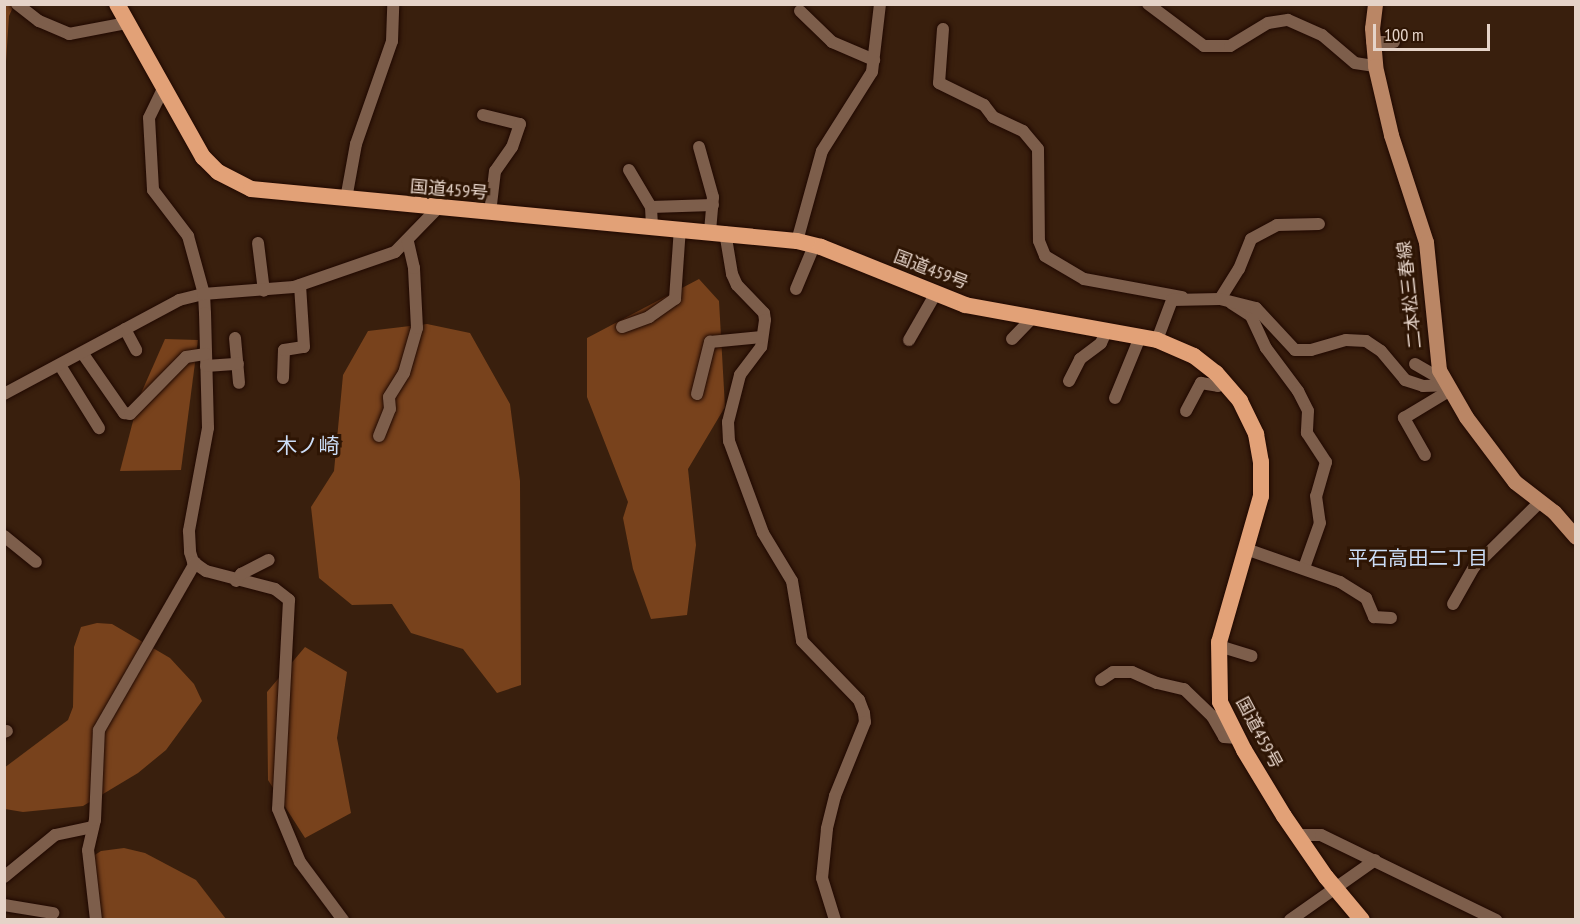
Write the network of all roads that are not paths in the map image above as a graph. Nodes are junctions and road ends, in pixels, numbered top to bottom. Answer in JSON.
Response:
{"nodes":[{"id":1,"x":17,"y":4,"type":"edge"},
{"id":2,"x":117,"y":4,"type":"edge"},
{"id":3,"x":393,"y":4,"type":"edge"},
{"id":4,"x":880,"y":4,"type":"edge"},
{"id":5,"x":1148,"y":4,"type":"edge"},
{"id":6,"x":1376,"y":4,"type":"edge"},
{"id":7,"x":800,"y":11,"type":"dead end"},
{"id":8,"x":126,"y":23,"type":"junction"},
{"id":9,"x":943,"y":29,"type":"dead end"},
{"id":10,"x":1372,"y":42,"type":"junction"},
{"id":11,"x":1394,"y":42,"type":"dead end"},
{"id":12,"x":874,"y":60,"type":"junction"},
{"id":13,"x":1376,"y":66,"type":"junction"},
{"id":14,"x":164,"y":87,"type":"junction"},
{"id":15,"x":483,"y":115,"type":"dead end"},
{"id":16,"x":699,"y":147,"type":"dead end"},
{"id":17,"x":629,"y":170,"type":"dead end"},
{"id":18,"x":346,"y":199,"type":"junction"},
{"id":19,"x":713,"y":205,"type":"junction"},
{"id":20,"x":651,"y":207,"type":"junction"},
{"id":21,"x":437,"y":209,"type":"junction"},
{"id":22,"x":490,"y":213,"type":"junction"},
{"id":23,"x":1319,"y":224,"type":"dead end"},
{"id":24,"x":652,"y":226,"type":"junction"},
{"id":25,"x":680,"y":228,"type":"junction"},
{"id":26,"x":717,"y":231,"type":"junction"},
{"id":27,"x":796,"y":241,"type":"junction"},
{"id":28,"x":408,"y":242,"type":"junction"},
{"id":29,"x":258,"y":243,"type":"dead end"},
{"id":30,"x":814,"y":246,"type":"junction"},
{"id":31,"x":300,"y":285,"type":"junction"},
{"id":32,"x":796,"y":289,"type":"dead end"},
{"id":33,"x":264,"y":291,"type":"junction"},
{"id":34,"x":936,"y":293,"type":"junction"},
{"id":35,"x":204,"y":294,"type":"junction"},
{"id":36,"x":1182,"y":297,"type":"junction"},
{"id":37,"x":1224,"y":299,"type":"junction"},
{"id":38,"x":1031,"y":319,"type":"junction"},
{"id":39,"x":622,"y":327,"type":"dead end"},
{"id":40,"x":126,"y":329,"type":"junction"},
{"id":41,"x":1106,"y":332,"type":"junction"},
{"id":42,"x":762,"y":337,"type":"junction"},
{"id":43,"x":1140,"y":337,"type":"junction"},
{"id":44,"x":235,"y":338,"type":"dead end"},
{"id":45,"x":1012,"y":339,"type":"dead end"},
{"id":46,"x":909,"y":340,"type":"dead end"},
{"id":47,"x":1158,"y":340,"type":"junction"},
{"id":48,"x":136,"y":350,"type":"dead end"},
{"id":49,"x":83,"y":354,"type":"junction"},
{"id":50,"x":206,"y":360,"type":"junction"},
{"id":51,"x":238,"y":364,"type":"junction"},
{"id":52,"x":1414,"y":364,"type":"dead end"},
{"id":53,"x":61,"y":367,"type":"junction"},
{"id":54,"x":283,"y":378,"type":"dead end"},
{"id":55,"x":1069,"y":381,"type":"dead end"},
{"id":56,"x":238,"y":383,"type":"dead end"},
{"id":57,"x":1225,"y":383,"type":"junction"},
{"id":58,"x":1446,"y":385,"type":"junction"},
{"id":59,"x":4,"y":394,"type":"edge"},
{"id":60,"x":697,"y":394,"type":"dead end"},
{"id":61,"x":1115,"y":398,"type":"dead end"},
{"id":62,"x":1186,"y":411,"type":"dead end"},
{"id":63,"x":99,"y":428,"type":"dead end"},
{"id":64,"x":379,"y":436,"type":"dead end"},
{"id":65,"x":1425,"y":455,"type":"dead end"},
{"id":66,"x":1539,"y":503,"type":"junction"},
{"id":67,"x":4,"y":536,"type":"edge"},
{"id":68,"x":1575,"y":537,"type":"edge"},
{"id":69,"x":1246,"y":549,"type":"junction"},
{"id":70,"x":269,"y":560,"type":"dead end"},
{"id":71,"x":36,"y":562,"type":"dead end"},
{"id":72,"x":195,"y":563,"type":"junction"},
{"id":73,"x":1304,"y":567,"type":"junction"},
{"id":74,"x":236,"y":581,"type":"junction"},
{"id":75,"x":1454,"y":604,"type":"dead end"},
{"id":76,"x":1391,"y":618,"type":"dead end"},
{"id":77,"x":1219,"y":646,"type":"junction"},
{"id":78,"x":1251,"y":656,"type":"dead end"},
{"id":79,"x":1101,"y":680,"type":"dead end"},
{"id":80,"x":1237,"y":738,"type":"junction"},
{"id":81,"x":93,"y":827,"type":"junction"},
{"id":82,"x":1297,"y":835,"type":"junction"},
{"id":83,"x":1375,"y":860,"type":"junction"},
{"id":84,"x":4,"y":877,"type":"edge"},
{"id":85,"x":1335,"y":887,"type":"junction"},
{"id":86,"x":4,"y":905,"type":"edge"},
{"id":87,"x":53,"y":913,"type":"dead end"},
{"id":88,"x":96,"y":920,"type":"edge"},
{"id":89,"x":343,"y":920,"type":"edge"},
{"id":90,"x":835,"y":920,"type":"edge"},
{"id":91,"x":1290,"y":920,"type":"edge"},
{"id":92,"x":1362,"y":920,"type":"edge"},
{"id":93,"x":1496,"y":920,"type":"edge"}],
"edges":[{"from":1,"to":8,"type":"street"},
{"from":2,"to":8,"type":"highway","name":"国道459号"},
{"from":3,"to":18,"type":"street"},
{"from":4,"to":12,"type":"street"},
{"from":5,"to":13,"type":"street"},
{"from":6,"to":10,"type":"main road","name":"二本松三春線"},
{"from":7,"to":12,"type":"street"},
{"from":8,"to":14,"type":"highway","name":"国道459号"},
{"from":9,"to":36,"type":"street"},
{"from":10,"to":11,"type":"street"},
{"from":10,"to":13,"type":"main road","name":"二本松三春線"},
{"from":12,"to":27,"type":"street"},
{"from":13,"to":58,"type":"main road","name":"二本松三春線"},
{"from":14,"to":18,"type":"highway","name":"国道459号"},
{"from":14,"to":35,"type":"street"},
{"from":15,"to":22,"type":"street"},
{"from":16,"to":19,"type":"street"},
{"from":17,"to":20,"type":"street"},
{"from":18,"to":21,"type":"highway","name":"国道459号"},
{"from":19,"to":20,"type":"street"},
{"from":19,"to":26,"type":"street"},
{"from":20,"to":24,"type":"street"},
{"from":21,"to":22,"type":"highway","name":"国道459号"},
{"from":21,"to":28,"type":"street"},
{"from":22,"to":24,"type":"highway","name":"国道459号"},
{"from":23,"to":37,"type":"street"},
{"from":24,"to":25,"type":"highway","name":"国道459号"},
{"from":25,"to":26,"type":"highway","name":"国道459号"},
{"from":25,"to":39,"type":"street"},
{"from":26,"to":27,"type":"highway","name":"国道459号"},
{"from":26,"to":42,"type":"street"},
{"from":27,"to":30,"type":"highway","name":"国道459号"},
{"from":28,"to":31,"type":"street"},
{"from":28,"to":64,"type":"street"},
{"from":29,"to":33,"type":"street"},
{"from":30,"to":32,"type":"street"},
{"from":30,"to":34,"type":"highway","name":"国道459号"},
{"from":31,"to":33,"type":"street"},
{"from":31,"to":54,"type":"street"},
{"from":33,"to":35,"type":"street"},
{"from":34,"to":38,"type":"highway","name":"国道459号"},
{"from":34,"to":46,"type":"street"},
{"from":35,"to":40,"type":"street"},
{"from":35,"to":50,"type":"street"},
{"from":36,"to":37,"type":"street"},
{"from":36,"to":47,"type":"street"},
{"from":37,"to":58,"type":"street"},
{"from":37,"to":73,"type":"street"},
{"from":38,"to":41,"type":"highway","name":"国道459号"},
{"from":38,"to":45,"type":"street"},
{"from":40,"to":48,"type":"street"},
{"from":40,"to":49,"type":"street"},
{"from":41,"to":43,"type":"highway","name":"国道459号"},
{"from":41,"to":55,"type":"street"},
{"from":42,"to":60,"type":"street"},
{"from":42,"to":90,"type":"street"},
{"from":43,"to":47,"type":"highway","name":"国道459号"},
{"from":43,"to":61,"type":"street"},
{"from":44,"to":51,"type":"street"},
{"from":47,"to":57,"type":"highway","name":"国道459号"},
{"from":49,"to":50,"type":"street"},
{"from":49,"to":53,"type":"street"},
{"from":50,"to":51,"type":"street"},
{"from":50,"to":72,"type":"street"},
{"from":51,"to":56,"type":"street"},
{"from":52,"to":58,"type":"street"},
{"from":53,"to":59,"type":"street"},
{"from":53,"to":63,"type":"street"},
{"from":57,"to":62,"type":"street"},
{"from":57,"to":69,"type":"highway","name":"国道459号"},
{"from":58,"to":65,"type":"street"},
{"from":58,"to":66,"type":"main road","name":"二本松三春線"},
{"from":66,"to":68,"type":"main road","name":"二本松三春線"},
{"from":66,"to":75,"type":"street"},
{"from":67,"to":71,"type":"street"},
{"from":69,"to":73,"type":"street"},
{"from":69,"to":77,"type":"highway","name":"国道459号"},
{"from":70,"to":74,"type":"street"},
{"from":72,"to":74,"type":"street"},
{"from":72,"to":81,"type":"street"},
{"from":73,"to":76,"type":"street"},
{"from":74,"to":89,"type":"street"},
{"from":77,"to":78,"type":"street"},
{"from":77,"to":80,"type":"highway","name":"国道459号"},
{"from":79,"to":80,"type":"street"},
{"from":80,"to":82,"type":"highway","name":"国道459号"},
{"from":81,"to":84,"type":"street"},
{"from":81,"to":88,"type":"street"},
{"from":82,"to":83,"type":"street"},
{"from":82,"to":85,"type":"highway","name":"国道459号"},
{"from":83,"to":85,"type":"street"},
{"from":83,"to":93,"type":"street"},
{"from":85,"to":91,"type":"street"},
{"from":85,"to":92,"type":"highway","name":"国道459号"},
{"from":86,"to":87,"type":"street"}]}
